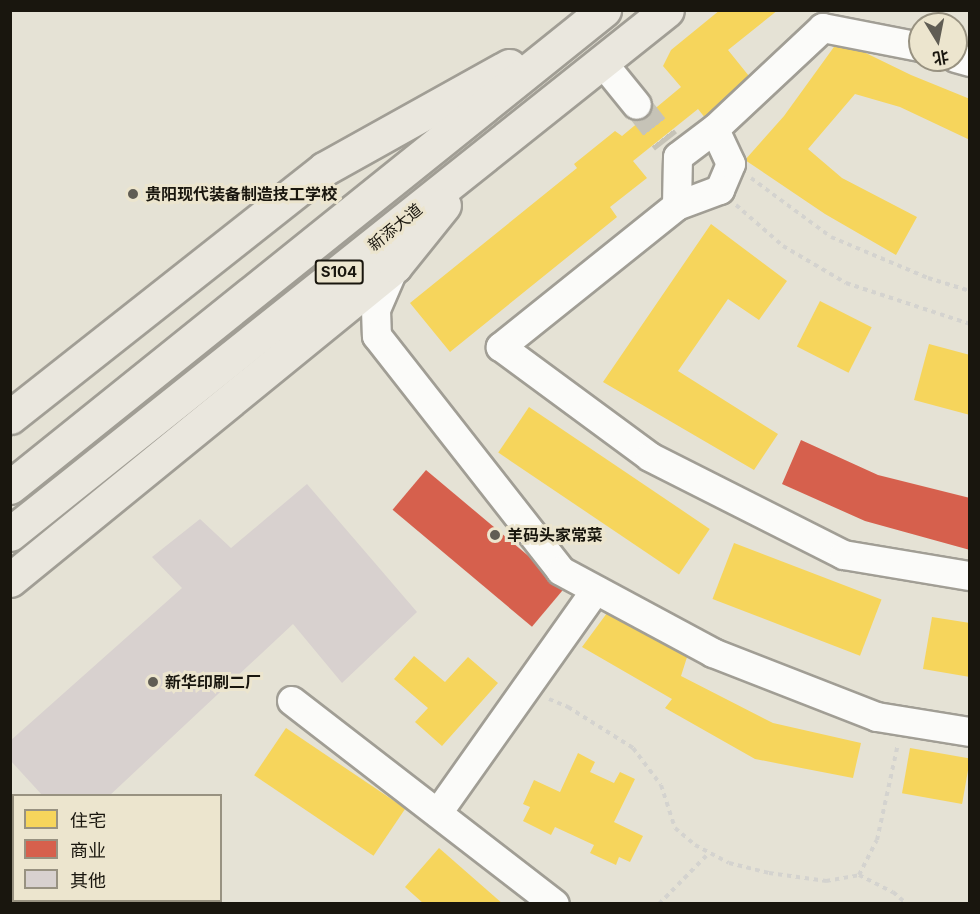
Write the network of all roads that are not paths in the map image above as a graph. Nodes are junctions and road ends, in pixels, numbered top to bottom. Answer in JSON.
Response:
{"nodes":[{"id":1,"x":666,"y":10,"type":"edge"},
{"id":2,"x":598,"y":15,"type":"edge"},
{"id":3,"x":908,"y":45,"type":"edge"},
{"id":4,"x":602,"y":62,"type":"junction"},
{"id":5,"x":637,"y":105,"type":"tunnel mouth"},
{"id":6,"x":715,"y":129,"type":"junction"},
{"id":7,"x":485,"y":155,"type":"junction"},
{"id":8,"x":677,"y":206,"type":"junction"},
{"id":9,"x":394,"y":266,"type":"junction"},
{"id":10,"x":10,"y":417,"type":"edge"},
{"id":11,"x":10,"y":487,"type":"edge"},
{"id":12,"x":10,"y":534,"type":"edge"},
{"id":13,"x":969,"y":576,"type":"edge"},
{"id":14,"x":10,"y":580,"type":"edge"},
{"id":15,"x":596,"y":590,"type":"junction"},
{"id":16,"x":292,"y":701,"type":"dead end"},
{"id":17,"x":969,"y":732,"type":"edge"},
{"id":18,"x":438,"y":813,"type":"junction"},
{"id":19,"x":555,"y":903,"type":"edge"}],
"edges":[{"from":1,"to":4,"type":"main road","name":"新添大道","number":"S104"},
{"from":2,"to":10,"type":"main road"},
{"from":2,"to":11,"type":"main road","number":"S104"},
{"from":3,"to":6,"type":"street"},
{"from":4,"to":5,"type":"street"},
{"from":4,"to":7,"type":"main road","name":"新添大道","number":"S104"},
{"from":6,"to":8,"type":"street"},
{"from":6,"to":8,"type":"street"},
{"from":7,"to":9,"type":"main road"},
{"from":7,"to":12,"type":"main road","name":"新添大道","number":"S104"},
{"from":8,"to":13,"type":"street"},
{"from":9,"to":14,"type":"main road"},
{"from":9,"to":15,"type":"street"},
{"from":15,"to":17,"type":"street"},
{"from":15,"to":18,"type":"street"},
{"from":16,"to":18,"type":"street"},
{"from":18,"to":19,"type":"street"}]}
